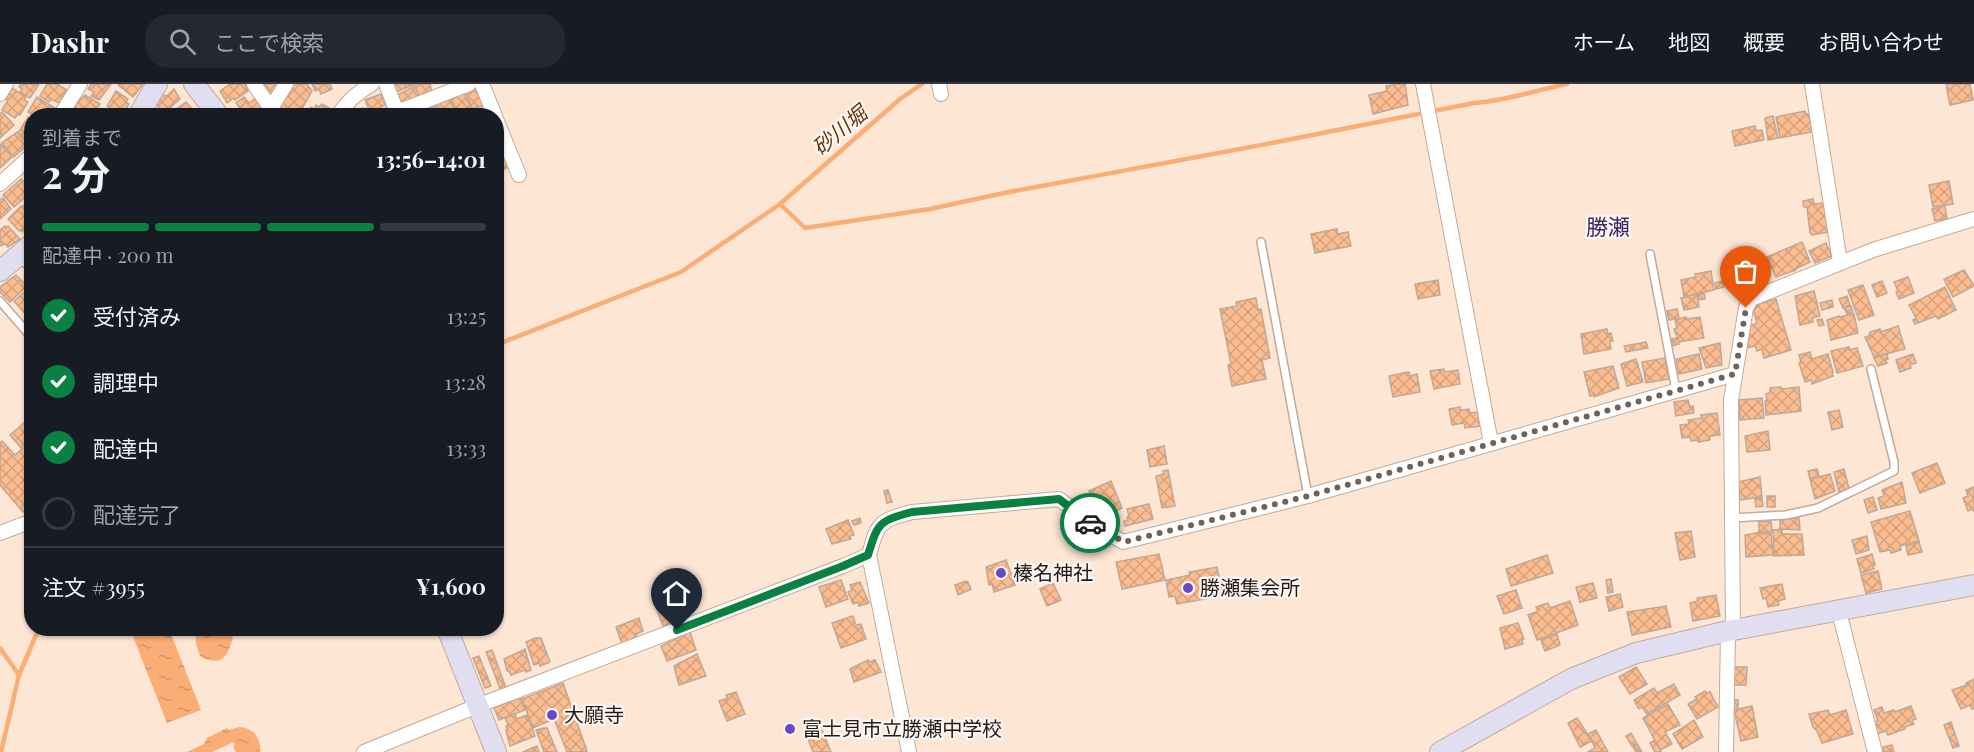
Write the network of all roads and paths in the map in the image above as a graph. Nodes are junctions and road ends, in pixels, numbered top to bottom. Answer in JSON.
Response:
{"nodes":[{"id":1,"x":6,"y":84,"type":"edge"},
{"id":2,"x":80,"y":84,"type":"edge"},
{"id":3,"x":157,"y":84,"type":"edge"},
{"id":4,"x":194,"y":84,"type":"edge"},
{"id":5,"x":254,"y":84,"type":"edge"},
{"id":6,"x":286,"y":84,"type":"edge"},
{"id":7,"x":372,"y":84,"type":"edge"},
{"id":8,"x":386,"y":84,"type":"edge"},
{"id":9,"x":469,"y":84,"type":"edge"},
{"id":10,"x":482,"y":84,"type":"edge"},
{"id":11,"x":1424,"y":84,"type":"edge"},
{"id":12,"x":1812,"y":84,"type":"edge"},
{"id":13,"x":438,"y":89,"type":"edge"},
{"id":14,"x":0,"y":94,"type":"edge"},
{"id":15,"x":65,"y":108,"type":"edge"},
{"id":16,"x":143,"y":108,"type":"edge"},
{"id":17,"x":213,"y":108,"type":"edge"},
{"id":18,"x":271,"y":108,"type":"edge"},
{"id":19,"x":276,"y":108,"type":"edge"},
{"id":20,"x":346,"y":108,"type":"edge"},
{"id":21,"x":395,"y":108,"type":"edge"},
{"id":22,"x":404,"y":108,"type":"edge"},
{"id":23,"x":492,"y":108,"type":"edge"},
{"id":24,"x":504,"y":143,"type":"edge"},
{"id":25,"x":24,"y":162,"type":"edge"},
{"id":26,"x":519,"y":175,"type":"dead end"},
{"id":27,"x":0,"y":184,"type":"edge"},
{"id":28,"x":1974,"y":219,"type":"edge"},
{"id":29,"x":1261,"y":242,"type":"dead end"},
{"id":30,"x":1650,"y":254,"type":"dead end"},
{"id":31,"x":24,"y":258,"type":"edge"},
{"id":32,"x":1840,"y":262,"type":"junction"},
{"id":33,"x":0,"y":272,"type":"edge"},
{"id":34,"x":0,"y":301,"type":"edge"},
{"id":35,"x":24,"y":329,"type":"edge"},
{"id":36,"x":1871,"y":369,"type":"dead end"},
{"id":37,"x":1735,"y":374,"type":"junction"},
{"id":38,"x":1676,"y":390,"type":"junction"},
{"id":39,"x":1491,"y":443,"type":"junction"},
{"id":40,"x":1308,"y":496,"type":"junction"},
{"id":41,"x":1732,"y":518,"type":"junction"},
{"id":42,"x":24,"y":524,"type":"edge"},
{"id":43,"x":0,"y":533,"type":"edge"},
{"id":44,"x":868,"y":555,"type":"junction"},
{"id":45,"x":1974,"y":585,"type":"edge"},
{"id":46,"x":1839,"y":612,"type":"junction"},
{"id":47,"x":1730,"y":631,"type":"junction"},
{"id":48,"x":450,"y":636,"type":"edge"},
{"id":49,"x":477,"y":706,"type":"junction"},
{"id":50,"x":364,"y":752,"type":"edge"},
{"id":51,"x":496,"y":752,"type":"edge"},
{"id":52,"x":909,"y":752,"type":"edge"},
{"id":53,"x":1440,"y":752,"type":"edge"},
{"id":54,"x":1726,"y":752,"type":"edge"},
{"id":55,"x":1875,"y":752,"type":"edge"}],
"edges":[{"from":1,"to":14,"type":"street"},
{"from":2,"to":15,"type":"street"},
{"from":3,"to":16,"type":"street"},
{"from":4,"to":17,"type":"street"},
{"from":5,"to":18,"type":"street"},
{"from":6,"to":19,"type":"street"},
{"from":7,"to":20,"type":"street"},
{"from":8,"to":21,"type":"street"},
{"from":9,"to":13,"type":"street"},
{"from":10,"to":23,"type":"street"},
{"from":11,"to":39,"type":"street"},
{"from":12,"to":32,"type":"street"},
{"from":13,"to":22,"type":"street"},
{"from":24,"to":26,"type":"street"},
{"from":25,"to":27,"type":"street"},
{"from":28,"to":32,"type":"street"},
{"from":29,"to":40,"type":"lane"},
{"from":30,"to":38,"type":"lane"},
{"from":31,"to":33,"type":"street"},
{"from":32,"to":37,"type":"street"},
{"from":34,"to":35,"type":"lane"},
{"from":36,"to":41,"type":"lane"},
{"from":37,"to":38,"type":"street"},
{"from":37,"to":41,"type":"street"},
{"from":38,"to":39,"type":"street"},
{"from":39,"to":40,"type":"street"},
{"from":40,"to":44,"type":"street"},
{"from":41,"to":47,"type":"street"},
{"from":42,"to":43,"type":"street"},
{"from":44,"to":49,"type":"street"},
{"from":44,"to":52,"type":"street"},
{"from":45,"to":46,"type":"street"},
{"from":46,"to":47,"type":"street"},
{"from":46,"to":55,"type":"street"},
{"from":47,"to":53,"type":"street"},
{"from":47,"to":54,"type":"street"},
{"from":48,"to":49,"type":"street"},
{"from":49,"to":50,"type":"street"},
{"from":49,"to":51,"type":"street"}]}
